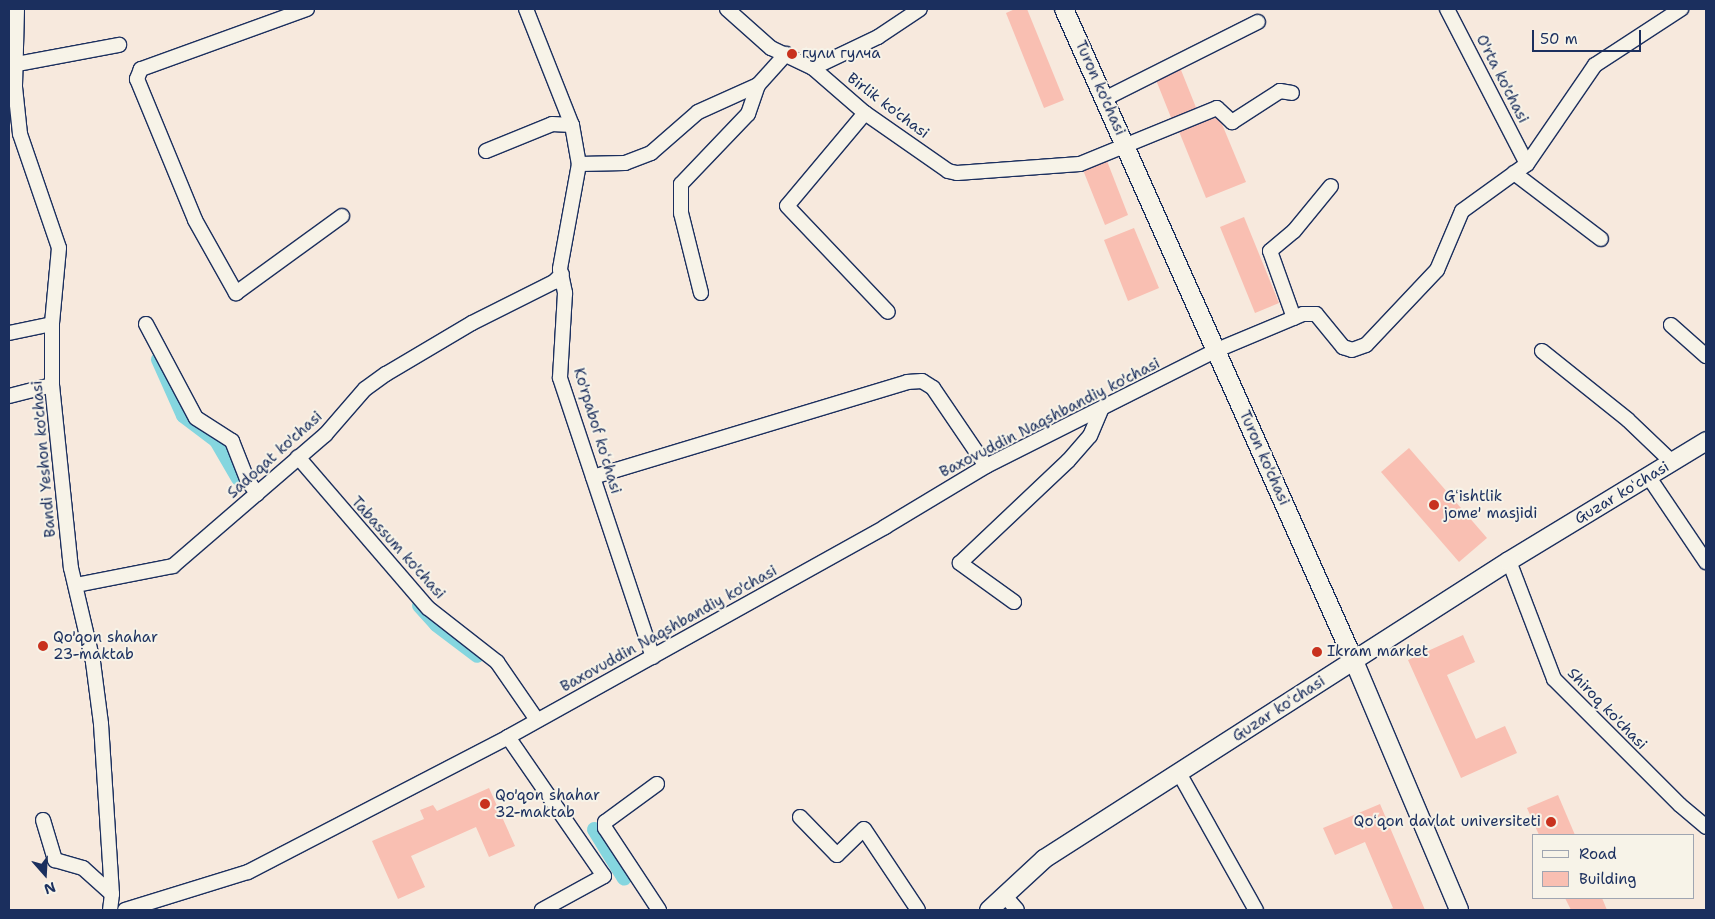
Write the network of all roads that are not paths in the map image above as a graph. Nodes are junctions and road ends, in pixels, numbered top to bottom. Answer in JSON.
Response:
{"nodes":[{"id":1,"x":17,"y":9,"type":"edge"},
{"id":2,"x":307,"y":9,"type":"edge"},
{"id":3,"x":526,"y":9,"type":"edge"},
{"id":4,"x":727,"y":9,"type":"edge"},
{"id":5,"x":920,"y":9,"type":"edge"},
{"id":6,"x":1064,"y":9,"type":"edge"},
{"id":7,"x":1447,"y":9,"type":"edge"},
{"id":8,"x":1681,"y":9,"type":"edge"},
{"id":9,"x":1258,"y":22,"type":"dead end"},
{"id":10,"x":119,"y":45,"type":"dead end"},
{"id":11,"x":786,"y":54,"type":"junction"},
{"id":12,"x":17,"y":64,"type":"junction"},
{"id":13,"x":813,"y":68,"type":"junction"},
{"id":14,"x":758,"y":84,"type":"junction"},
{"id":15,"x":12,"y":88,"type":"edge"},
{"id":16,"x":1292,"y":92,"type":"dead end"},
{"id":17,"x":1104,"y":99,"type":"junction"},
{"id":18,"x":865,"y":113,"type":"junction"},
{"id":19,"x":572,"y":125,"type":"junction"},
{"id":20,"x":1126,"y":148,"type":"junction"},
{"id":21,"x":486,"y":151,"type":"dead end"},
{"id":22,"x":579,"y":164,"type":"junction"},
{"id":23,"x":1527,"y":164,"type":"junction"},
{"id":24,"x":1514,"y":173,"type":"junction"},
{"id":25,"x":1331,"y":186,"type":"dead end"},
{"id":26,"x":342,"y":216,"type":"dead end"},
{"id":27,"x":1601,"y":239,"type":"dead end"},
{"id":28,"x":562,"y":274,"type":"junction"},
{"id":29,"x":701,"y":293,"type":"dead end"},
{"id":30,"x":888,"y":312,"type":"dead end"},
{"id":31,"x":1294,"y":318,"type":"junction"},
{"id":32,"x":52,"y":324,"type":"junction"},
{"id":33,"x":146,"y":324,"type":"dead end"},
{"id":34,"x":1671,"y":325,"type":"dead end"},
{"id":35,"x":9,"y":333,"type":"edge"},
{"id":36,"x":1217,"y":350,"type":"junction"},
{"id":37,"x":1542,"y":351,"type":"dead end"},
{"id":38,"x":1706,"y":356,"type":"edge"},
{"id":39,"x":52,"y":386,"type":"junction"},
{"id":40,"x":9,"y":396,"type":"edge"},
{"id":41,"x":1102,"y":408,"type":"junction"},
{"id":42,"x":1706,"y":441,"type":"edge"},
{"id":43,"x":298,"y":458,"type":"junction"},
{"id":44,"x":1672,"y":462,"type":"junction"},
{"id":45,"x":986,"y":466,"type":"junction"},
{"id":46,"x":593,"y":476,"type":"junction"},
{"id":47,"x":1648,"y":476,"type":"junction"},
{"id":48,"x":257,"y":494,"type":"junction"},
{"id":49,"x":1509,"y":561,"type":"junction"},
{"id":50,"x":1706,"y":562,"type":"edge"},
{"id":51,"x":76,"y":585,"type":"junction"},
{"id":52,"x":1014,"y":602,"type":"dead end"},
{"id":53,"x":653,"y":657,"type":"junction"},
{"id":54,"x":1354,"y":662,"type":"junction"},
{"id":55,"x":537,"y":720,"type":"junction"},
{"id":56,"x":508,"y":737,"type":"junction"},
{"id":57,"x":1179,"y":773,"type":"junction"},
{"id":58,"x":657,"y":784,"type":"dead end"},
{"id":59,"x":800,"y":817,"type":"dead end"},
{"id":60,"x":44,"y":820,"type":"dead end"},
{"id":61,"x":1706,"y":827,"type":"edge"},
{"id":62,"x":112,"y":894,"type":"junction"},
{"id":63,"x":1005,"y":896,"type":"junction"},
{"id":64,"x":110,"y":910,"type":"edge"},
{"id":65,"x":125,"y":910,"type":"edge"},
{"id":66,"x":542,"y":910,"type":"edge"},
{"id":67,"x":659,"y":910,"type":"edge"},
{"id":68,"x":918,"y":910,"type":"edge"},
{"id":69,"x":989,"y":910,"type":"edge"},
{"id":70,"x":1017,"y":910,"type":"edge"},
{"id":71,"x":1256,"y":910,"type":"edge"},
{"id":72,"x":1459,"y":910,"type":"edge"}],
"edges":[{"from":1,"to":12,"type":"street","name":"Bandi Yeshon ko'chasi"},
{"from":2,"to":26,"type":"street"},
{"from":3,"to":19,"type":"street","name":"Ko'rpabof koʻchasi"},
{"from":4,"to":11,"type":"street","name":"Birlik ko'chasi"},
{"from":5,"to":13,"type":"street"},
{"from":6,"to":17,"type":"main road","name":"Turon ko'chasi"},
{"from":7,"to":23,"type":"street","name":"O'rta ko'chasi"},
{"from":8,"to":23,"type":"street"},
{"from":9,"to":17,"type":"street"},
{"from":10,"to":12,"type":"street"},
{"from":11,"to":13,"type":"street","name":"Birlik ko'chasi"},
{"from":11,"to":14,"type":"street"},
{"from":12,"to":15,"type":"street","name":"Bandi Yeshon ko'chasi"},
{"from":13,"to":18,"type":"street","name":"Birlik ko'chasi"},
{"from":14,"to":22,"type":"street"},
{"from":14,"to":29,"type":"street"},
{"from":15,"to":32,"type":"street","name":"Bandi Yeshon ko'chasi"},
{"from":16,"to":20,"type":"street","name":"Birlik ko'chasi"},
{"from":17,"to":20,"type":"main road","name":"Turon ko'chasi"},
{"from":18,"to":20,"type":"street","name":"Birlik ko'chasi"},
{"from":18,"to":30,"type":"street"},
{"from":19,"to":21,"type":"street"},
{"from":19,"to":22,"type":"street","name":"Ko'rpabof koʻchasi"},
{"from":20,"to":36,"type":"main road","name":"Turon ko'chasi"},
{"from":22,"to":28,"type":"street","name":"Ko'rpabof koʻchasi"},
{"from":23,"to":24,"type":"street"},
{"from":24,"to":27,"type":"street"},
{"from":24,"to":31,"type":"street","name":"Baxovuddin Naqshbandiy ko'chasi"},
{"from":25,"to":31,"type":"street"},
{"from":28,"to":43,"type":"street","name":"Sadoqat ko'chasi"},
{"from":28,"to":46,"type":"street","name":"Ko'rpabof koʻchasi"},
{"from":31,"to":36,"type":"street","name":"Baxovuddin Naqshbandiy ko'chasi"},
{"from":32,"to":35,"type":"street"},
{"from":32,"to":39,"type":"street","name":"Bandi Yeshon ko'chasi"},
{"from":33,"to":48,"type":"street"},
{"from":34,"to":38,"type":"street"},
{"from":36,"to":41,"type":"street","name":"Baxovuddin Naqshbandiy ko'chasi"},
{"from":36,"to":54,"type":"main road","name":"Turon ko'chasi"},
{"from":37,"to":44,"type":"street"},
{"from":39,"to":40,"type":"street"},
{"from":39,"to":51,"type":"street","name":"Bandi Yeshon ko'chasi"},
{"from":41,"to":45,"type":"street","name":"Baxovuddin Naqshbandiy ko'chasi"},
{"from":41,"to":52,"type":"street"},
{"from":42,"to":44,"type":"main road","name":"Guzar koʻchasi"},
{"from":43,"to":48,"type":"street","name":"Sadoqat ko'chasi"},
{"from":43,"to":55,"type":"street","name":"Tabassum ko'chasi"},
{"from":44,"to":47,"type":"main road","name":"Guzar koʻchasi"},
{"from":45,"to":46,"type":"street"},
{"from":45,"to":53,"type":"street","name":"Baxovuddin Naqshbandiy ko'chasi"},
{"from":46,"to":53,"type":"street","name":"Ko'rpabof koʻchasi"},
{"from":47,"to":49,"type":"main road","name":"Guzar koʻchasi"},
{"from":47,"to":50,"type":"street"},
{"from":48,"to":51,"type":"street","name":"Sadoqat ko'chasi"},
{"from":49,"to":54,"type":"main road","name":"Guzar koʻchasi"},
{"from":49,"to":61,"type":"street","name":"Shiroq ko'chasi"},
{"from":51,"to":62,"type":"street","name":"Bandi Yeshon ko'chasi"},
{"from":53,"to":55,"type":"street","name":"Baxovuddin Naqshbandiy ko'chasi"},
{"from":54,"to":57,"type":"main road","name":"Guzar koʻchasi"},
{"from":54,"to":72,"type":"main road","name":"Turon ko'chasi"},
{"from":55,"to":56,"type":"street","name":"Baxovuddin Naqshbandiy ko'chasi"},
{"from":56,"to":65,"type":"street","name":"Baxovuddin Naqshbandiy ko'chasi"},
{"from":56,"to":66,"type":"street"},
{"from":57,"to":63,"type":"main road","name":"Guzar koʻchasi"},
{"from":57,"to":71,"type":"street"},
{"from":58,"to":67,"type":"street"},
{"from":59,"to":68,"type":"street"},
{"from":60,"to":62,"type":"street"},
{"from":62,"to":64,"type":"street","name":"Bandi Yeshon ko'chasi"},
{"from":63,"to":69,"type":"main road","name":"Guzar koʻchasi"},
{"from":63,"to":70,"type":"street"}]}
